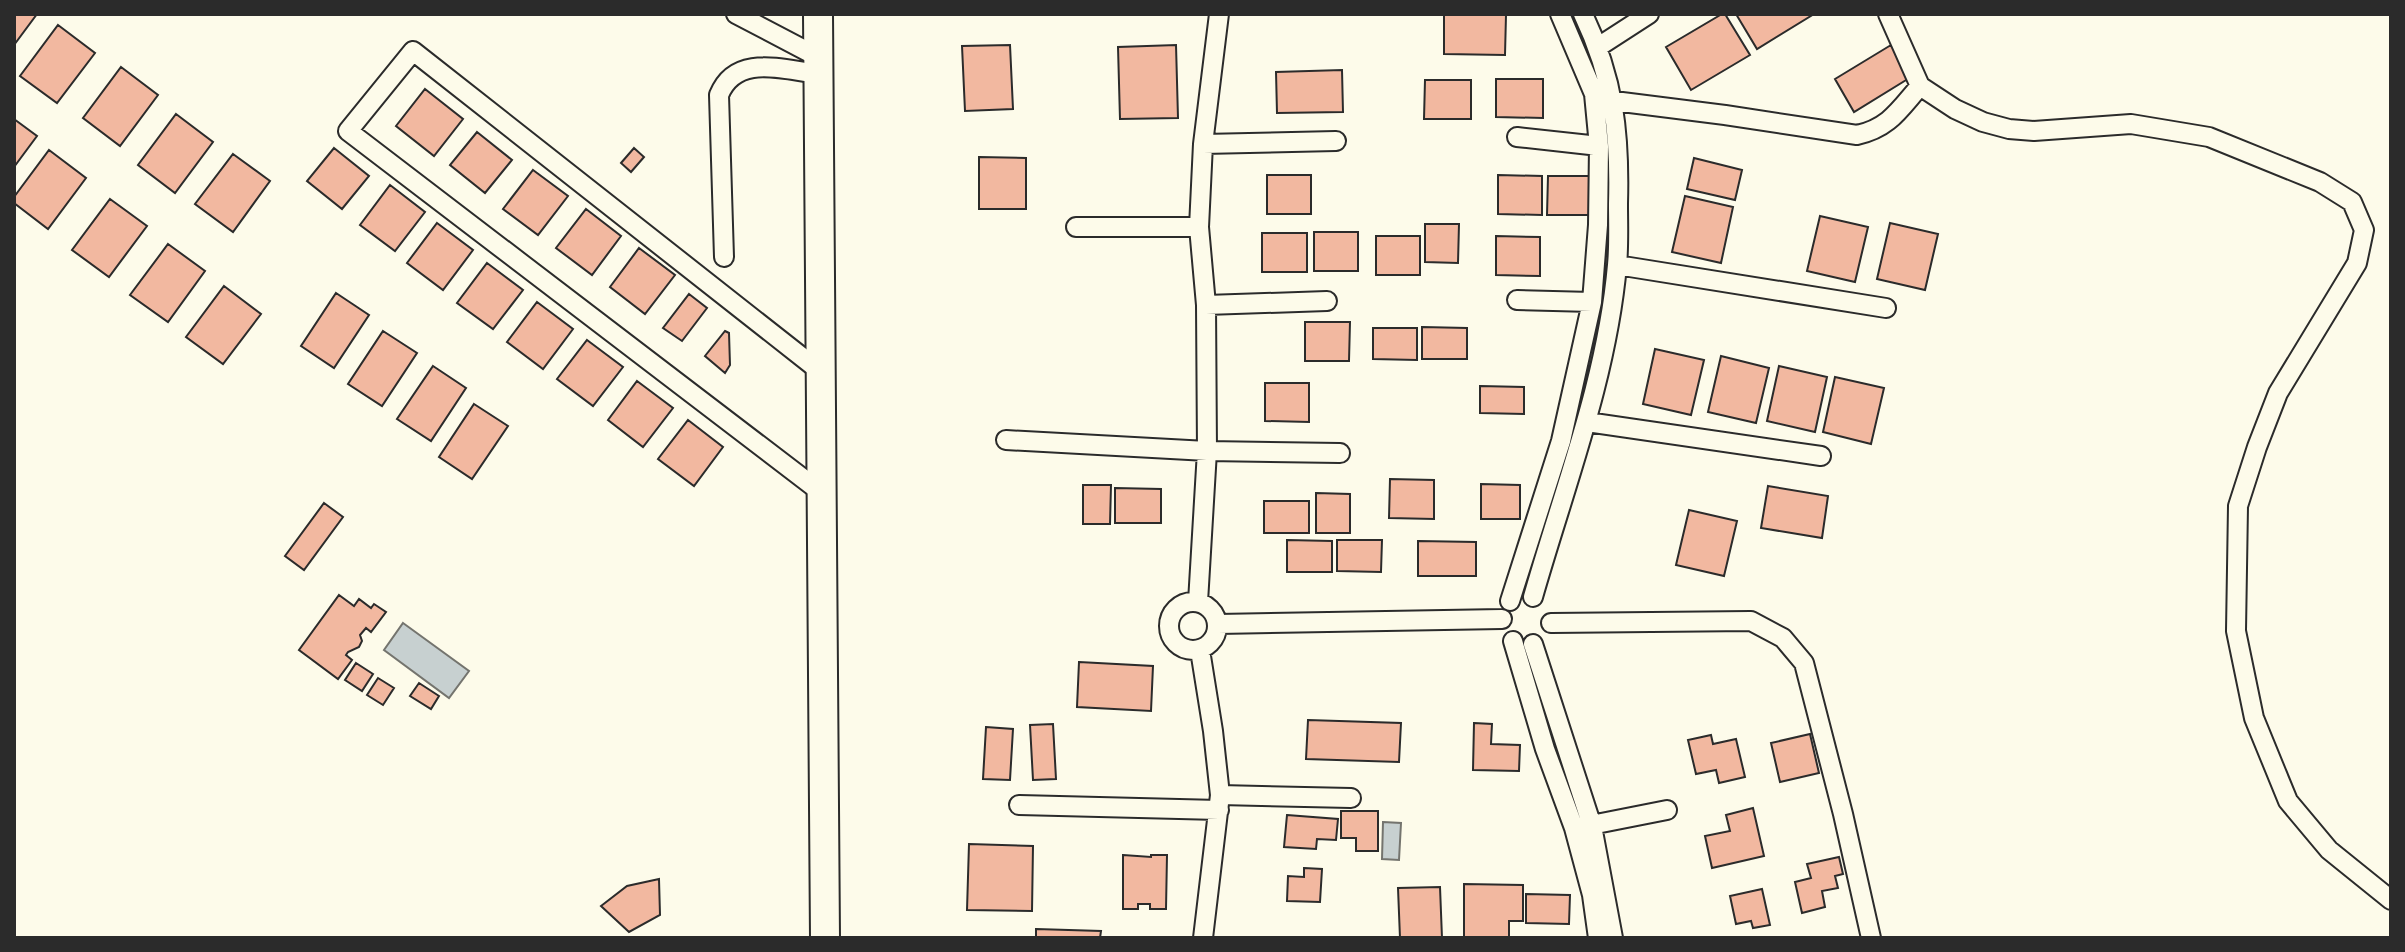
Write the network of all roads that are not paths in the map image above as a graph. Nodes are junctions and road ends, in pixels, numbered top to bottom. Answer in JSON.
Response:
{"nodes":[{"id":1,"x":736,"y":14,"type":"edge"},
{"id":2,"x":818,"y":14,"type":"edge"},
{"id":3,"x":1219,"y":14,"type":"edge"},
{"id":4,"x":1560,"y":14,"type":"edge"},
{"id":5,"x":1583,"y":14,"type":"edge"},
{"id":6,"x":1649,"y":14,"type":"edge"},
{"id":7,"x":1888,"y":14,"type":"edge"},
{"id":8,"x":1598,"y":47,"type":"junction"},
{"id":9,"x":818,"y":66,"type":"junction"},
{"id":10,"x":1920,"y":86,"type":"junction"},
{"id":11,"x":1614,"y":101,"type":"junction"},
{"id":12,"x":1517,"y":137,"type":"dead end"},
{"id":13,"x":1336,"y":141,"type":"dead end"},
{"id":14,"x":1203,"y":144,"type":"junction"},
{"id":15,"x":1599,"y":146,"type":"junction"},
{"id":16,"x":1076,"y":227,"type":"dead end"},
{"id":17,"x":1199,"y":227,"type":"junction"},
{"id":18,"x":724,"y":257,"type":"dead end"},
{"id":19,"x":1617,"y":265,"type":"junction"},
{"id":20,"x":1517,"y":300,"type":"dead end"},
{"id":21,"x":1327,"y":301,"type":"dead end"},
{"id":22,"x":1592,"y":302,"type":"junction"},
{"id":23,"x":1206,"y":305,"type":"junction"},
{"id":24,"x":1886,"y":308,"type":"dead end"},
{"id":25,"x":821,"y":372,"type":"junction"},
{"id":26,"x":1587,"y":422,"type":"junction"},
{"id":27,"x":1006,"y":440,"type":"dead end"},
{"id":28,"x":1207,"y":451,"type":"junction"},
{"id":29,"x":1340,"y":453,"type":"dead end"},
{"id":30,"x":1821,"y":456,"type":"dead end"},
{"id":31,"x":822,"y":493,"type":"junction"},
{"id":32,"x":1533,"y":597,"type":"junction"},
{"id":33,"x":1510,"y":601,"type":"junction"},
{"id":34,"x":1198,"y":602,"type":"junction"},
{"id":35,"x":1502,"y":619,"type":"junction"},
{"id":36,"x":1551,"y":623,"type":"junction"},
{"id":37,"x":1218,"y":624,"type":"junction"},
{"id":38,"x":1513,"y":641,"type":"junction"},
{"id":39,"x":1533,"y":644,"type":"junction"},
{"id":40,"x":1200,"y":650,"type":"junction"},
{"id":41,"x":1351,"y":798,"type":"dead end"},
{"id":42,"x":1219,"y":802,"type":"junction"},
{"id":43,"x":1019,"y":805,"type":"dead end"},
{"id":44,"x":1667,"y":810,"type":"dead end"},
{"id":45,"x":1583,"y":827,"type":"junction"},
{"id":46,"x":2391,"y":900,"type":"edge"},
{"id":47,"x":825,"y":938,"type":"edge"},
{"id":48,"x":1203,"y":938,"type":"edge"},
{"id":49,"x":1598,"y":938,"type":"edge"},
{"id":50,"x":1613,"y":938,"type":"edge"},
{"id":51,"x":1871,"y":938,"type":"edge"}],
"edges":[{"from":1,"to":9,"type":"street"},
{"from":2,"to":9,"type":"main road"},
{"from":3,"to":14,"type":"street"},
{"from":4,"to":15,"type":"street"},
{"from":5,"to":8,"type":"street"},
{"from":6,"to":8,"type":"street"},
{"from":7,"to":10,"type":"street"},
{"from":8,"to":11,"type":"street"},
{"from":9,"to":18,"type":"street"},
{"from":9,"to":25,"type":"main road"},
{"from":10,"to":11,"type":"street"},
{"from":10,"to":46,"type":"street"},
{"from":11,"to":19,"type":"street"},
{"from":12,"to":15,"type":"street"},
{"from":13,"to":14,"type":"street"},
{"from":14,"to":17,"type":"street"},
{"from":15,"to":22,"type":"street"},
{"from":16,"to":17,"type":"street"},
{"from":17,"to":23,"type":"street"},
{"from":19,"to":24,"type":"street"},
{"from":19,"to":26,"type":"street"},
{"from":20,"to":22,"type":"street"},
{"from":21,"to":23,"type":"street"},
{"from":22,"to":33,"type":"street"},
{"from":23,"to":28,"type":"street"},
{"from":25,"to":31,"type":"main road"},
{"from":25,"to":31,"type":"street"},
{"from":26,"to":30,"type":"street"},
{"from":26,"to":32,"type":"street"},
{"from":27,"to":28,"type":"street"},
{"from":28,"to":29,"type":"street"},
{"from":28,"to":34,"type":"street"},
{"from":31,"to":47,"type":"main road"},
{"from":32,"to":33,"type":"street"},
{"from":32,"to":36,"type":"street"},
{"from":33,"to":35,"type":"street"},
{"from":34,"to":37,"type":"street"},
{"from":34,"to":40,"type":"street"},
{"from":35,"to":37,"type":"street"},
{"from":35,"to":38,"type":"street"},
{"from":36,"to":39,"type":"street"},
{"from":36,"to":51,"type":"street"},
{"from":37,"to":40,"type":"street"},
{"from":38,"to":39,"type":"street"},
{"from":38,"to":45,"type":"street"},
{"from":39,"to":45,"type":"street"},
{"from":40,"to":42,"type":"street"},
{"from":41,"to":42,"type":"street"},
{"from":42,"to":43,"type":"street"},
{"from":42,"to":48,"type":"street"},
{"from":44,"to":45,"type":"street"},
{"from":45,"to":49,"type":"street"},
{"from":45,"to":50,"type":"street"}]}
